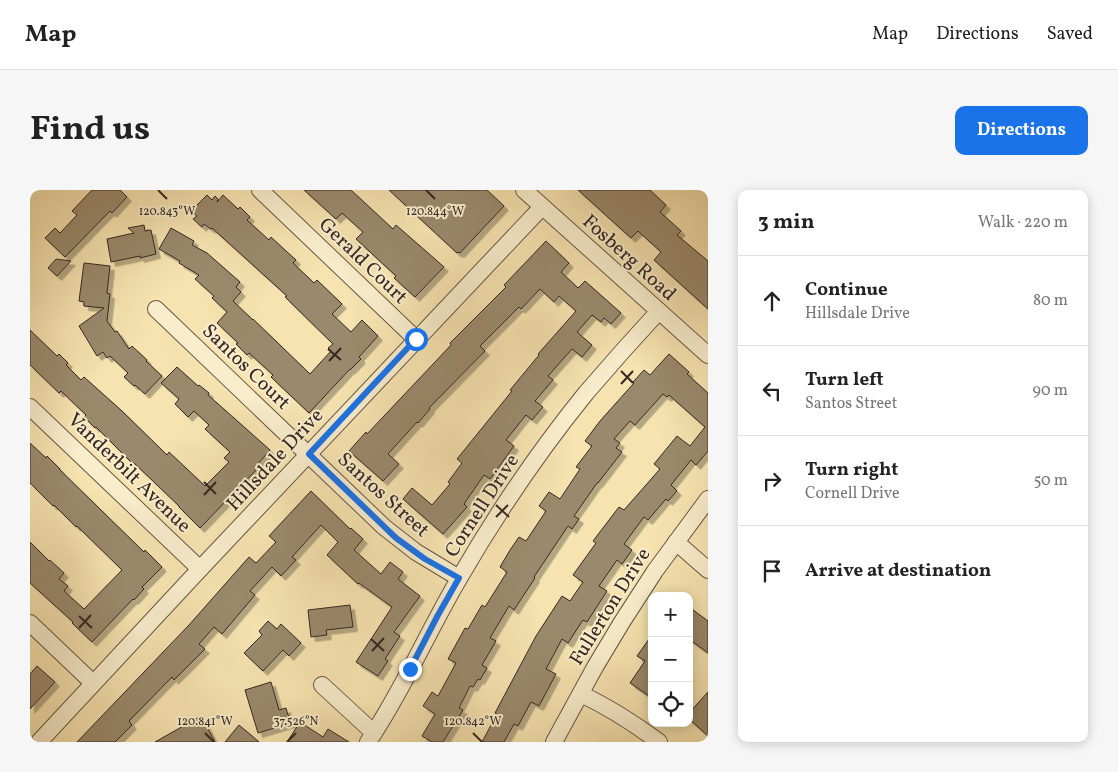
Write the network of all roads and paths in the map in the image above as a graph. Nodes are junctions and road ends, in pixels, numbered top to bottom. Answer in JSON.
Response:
{"nodes":[{"id":1,"x":260,"y":190,"type":"edge"},
{"id":2,"x":524,"y":190,"type":"edge"},
{"id":3,"x":542,"y":207,"type":"junction"},
{"id":4,"x":156,"y":309,"type":"dead end"},
{"id":5,"x":659,"y":312,"type":"junction"},
{"id":6,"x":416,"y":339,"type":"junction"},
{"id":7,"x":708,"y":355,"type":"edge"},
{"id":8,"x":30,"y":407,"type":"edge"},
{"id":9,"x":309,"y":454,"type":"junction"},
{"id":10,"x":708,"y":499,"type":"edge"},
{"id":11,"x":676,"y":542,"type":"junction"},
{"id":12,"x":200,"y":569,"type":"junction"},
{"id":13,"x":708,"y":570,"type":"edge"},
{"id":14,"x":459,"y":578,"type":"junction"},
{"id":15,"x":30,"y":624,"type":"edge"},
{"id":16,"x":93,"y":684,"type":"junction"},
{"id":17,"x":322,"y":685,"type":"dead end"},
{"id":18,"x":581,"y":694,"type":"junction"},
{"id":19,"x":371,"y":737,"type":"edge"},
{"id":20,"x":38,"y":742,"type":"edge"},
{"id":21,"x":554,"y":742,"type":"edge"},
{"id":22,"x":659,"y":742,"type":"edge"}],
"edges":[{"from":1,"to":6,"type":"street","name":"Gerald Court"},
{"from":2,"to":3,"type":"street","name":"Fosberg Road"},
{"from":3,"to":5,"type":"street","name":"Fosberg Road"},
{"from":3,"to":6,"type":"street","name":"Hillsdale Drive"},
{"from":4,"to":9,"type":"street","name":"Santos Court"},
{"from":5,"to":7,"type":"street","name":"Fosberg Road"},
{"from":5,"to":14,"type":"street","name":"Cornell Drive"},
{"from":6,"to":9,"type":"street","name":"Hillsdale Drive"},
{"from":8,"to":12,"type":"street","name":"Vanderbilt Avenue"},
{"from":9,"to":12,"type":"street","name":"Hillsdale Drive"},
{"from":9,"to":14,"type":"street","name":"Santos Street"},
{"from":10,"to":11,"type":"street","name":"Fullerton Drive"},
{"from":11,"to":13,"type":"street"},
{"from":11,"to":18,"type":"street","name":"Fullerton Drive"},
{"from":12,"to":16,"type":"street","name":"Hillsdale Drive"},
{"from":14,"to":19,"type":"street","name":"Cornell Drive"},
{"from":15,"to":16,"type":"street"},
{"from":16,"to":20,"type":"street","name":"Hillsdale Drive"},
{"from":17,"to":19,"type":"street"},
{"from":18,"to":21,"type":"street","name":"Fullerton Drive"},
{"from":18,"to":22,"type":"street"}]}
